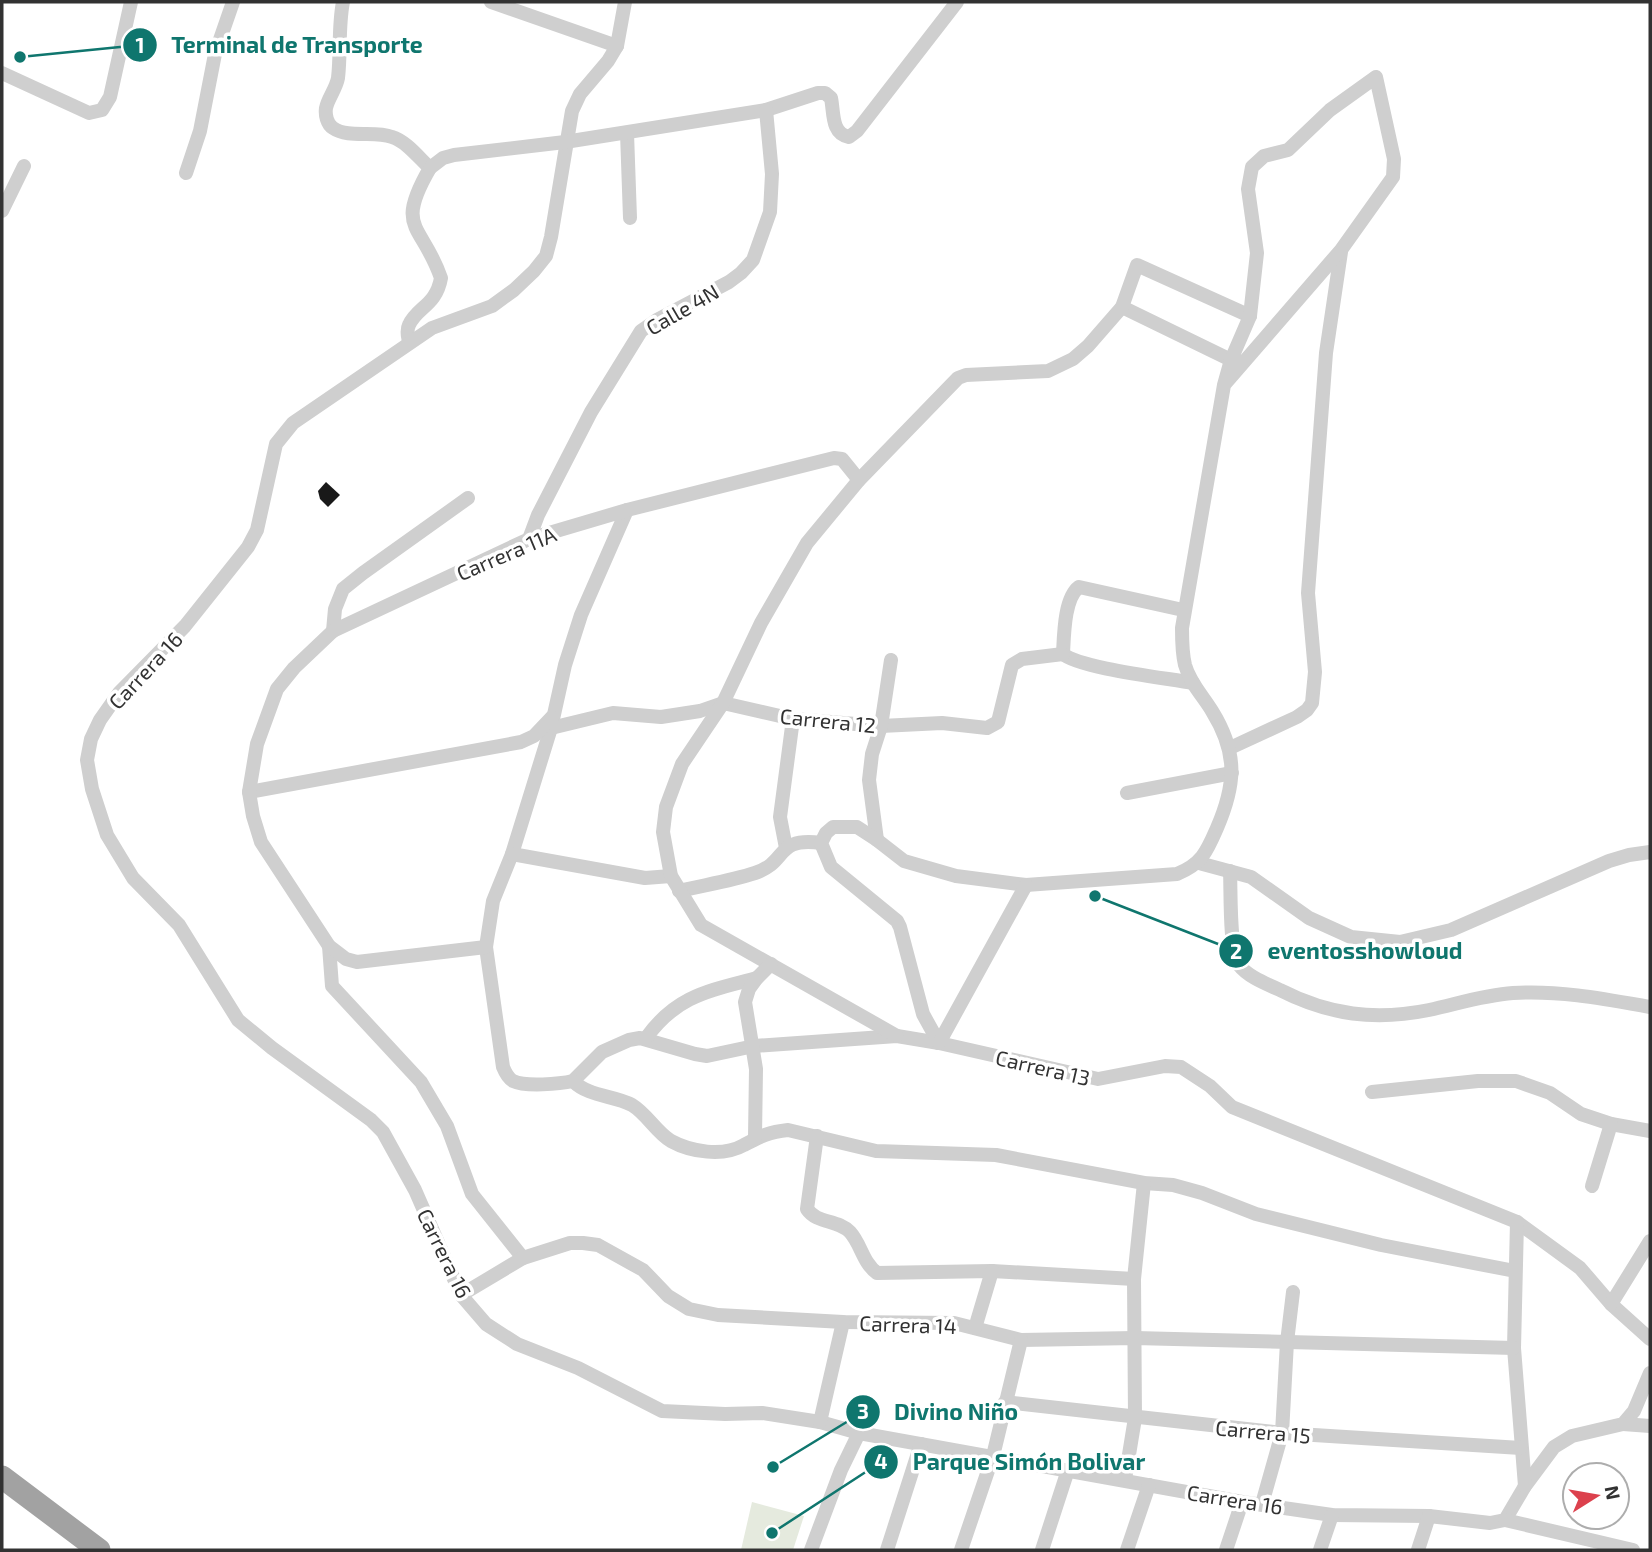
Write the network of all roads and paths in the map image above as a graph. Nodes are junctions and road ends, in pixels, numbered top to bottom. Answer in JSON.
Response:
{"nodes":[{"id":1,"x":131,"y":2,"type":"edge"},
{"id":2,"x":233,"y":2,"type":"edge"},
{"id":3,"x":344,"y":2,"type":"edge"},
{"id":4,"x":491,"y":2,"type":"edge"},
{"id":5,"x":625,"y":2,"type":"edge"},
{"id":6,"x":957,"y":2,"type":"edge"},
{"id":7,"x":617,"y":46,"type":"junction"},
{"id":8,"x":2,"y":73,"type":"edge"},
{"id":9,"x":766,"y":110,"type":"junction"},
{"id":10,"x":627,"y":133,"type":"junction"},
{"id":11,"x":565,"y":142,"type":"junction"},
{"id":12,"x":24,"y":166,"type":"dead end"},
{"id":13,"x":430,"y":168,"type":"junction"},
{"id":14,"x":186,"y":173,"type":"dead end"},
{"id":15,"x":7,"y":189,"type":"edge"},
{"id":16,"x":2,"y":211,"type":"edge"},
{"id":17,"x":630,"y":218,"type":"dead end"},
{"id":18,"x":1341,"y":250,"type":"junction"},
{"id":19,"x":1122,"y":307,"type":"junction"},
{"id":20,"x":1250,"y":316,"type":"junction"},
{"id":21,"x":410,"y":342,"type":"junction"},
{"id":22,"x":1231,"y":360,"type":"junction"},
{"id":23,"x":1224,"y":385,"type":"junction"},
{"id":24,"x":859,"y":480,"type":"junction"},
{"id":25,"x":468,"y":498,"type":"dead end"},
{"id":26,"x":627,"y":510,"type":"junction"},
{"id":27,"x":529,"y":539,"type":"junction"},
{"id":28,"x":1183,"y":610,"type":"junction"},
{"id":29,"x":333,"y":631,"type":"junction"},
{"id":30,"x":1063,"y":654,"type":"junction"},
{"id":31,"x":891,"y":660,"type":"dead end"},
{"id":32,"x":1192,"y":682,"type":"junction"},
{"id":33,"x":723,"y":703,"type":"junction"},
{"id":34,"x":793,"y":719,"type":"junction"},
{"id":35,"x":552,"y":722,"type":"junction"},
{"id":36,"x":881,"y":726,"type":"junction"},
{"id":37,"x":1230,"y":748,"type":"junction"},
{"id":38,"x":1233,"y":773,"type":"junction"},
{"id":39,"x":248,"y":792,"type":"junction"},
{"id":40,"x":1128,"y":793,"type":"dead end"},
{"id":41,"x":877,"y":840,"type":"junction"},
{"id":42,"x":821,"y":843,"type":"junction"},
{"id":43,"x":786,"y":848,"type":"junction"},
{"id":44,"x":1650,"y":852,"type":"edge"},
{"id":45,"x":512,"y":854,"type":"junction"},
{"id":46,"x":1199,"y":863,"type":"junction"},
{"id":47,"x":1230,"y":871,"type":"junction"},
{"id":48,"x":671,"y":876,"type":"junction"},
{"id":49,"x":1026,"y":885,"type":"junction"},
{"id":50,"x":679,"y":891,"type":"junction"},
{"id":51,"x":329,"y":946,"type":"junction"},
{"id":52,"x":486,"y":947,"type":"junction"},
{"id":53,"x":771,"y":964,"type":"junction"},
{"id":54,"x":757,"y":978,"type":"junction"},
{"id":55,"x":1650,"y":1007,"type":"edge"},
{"id":56,"x":897,"y":1036,"type":"junction"},
{"id":57,"x":646,"y":1038,"type":"junction"},
{"id":58,"x":939,"y":1043,"type":"junction"},
{"id":59,"x":754,"y":1046,"type":"junction"},
{"id":60,"x":573,"y":1081,"type":"junction"},
{"id":61,"x":1372,"y":1093,"type":"dead end"},
{"id":62,"x":1611,"y":1124,"type":"junction"},
{"id":63,"x":1650,"y":1131,"type":"edge"},
{"id":64,"x":817,"y":1136,"type":"junction"},
{"id":65,"x":755,"y":1137,"type":"junction"},
{"id":66,"x":1144,"y":1183,"type":"junction"},
{"id":67,"x":1592,"y":1186,"type":"dead end"},
{"id":68,"x":1517,"y":1222,"type":"junction"},
{"id":69,"x":1650,"y":1241,"type":"edge"},
{"id":70,"x":523,"y":1258,"type":"junction"},
{"id":71,"x":992,"y":1271,"type":"junction"},
{"id":72,"x":1515,"y":1271,"type":"junction"},
{"id":73,"x":1134,"y":1279,"type":"junction"},
{"id":74,"x":1293,"y":1292,"type":"dead end"},
{"id":75,"x":461,"y":1295,"type":"junction"},
{"id":76,"x":1611,"y":1304,"type":"junction"},
{"id":77,"x":842,"y":1322,"type":"junction"},
{"id":78,"x":975,"y":1328,"type":"junction"},
{"id":79,"x":1135,"y":1338,"type":"junction"},
{"id":80,"x":1650,"y":1339,"type":"edge"},
{"id":81,"x":1021,"y":1340,"type":"junction"},
{"id":82,"x":1287,"y":1342,"type":"junction"},
{"id":83,"x":1514,"y":1348,"type":"junction"},
{"id":84,"x":1650,"y":1373,"type":"edge"},
{"id":85,"x":1005,"y":1402,"type":"junction"},
{"id":86,"x":1135,"y":1418,"type":"junction"},
{"id":87,"x":820,"y":1422,"type":"junction"},
{"id":88,"x":1623,"y":1424,"type":"junction"},
{"id":89,"x":1650,"y":1426,"type":"edge"},
{"id":90,"x":859,"y":1433,"type":"junction"},
{"id":91,"x":1282,"y":1433,"type":"junction"},
{"id":92,"x":921,"y":1444,"type":"junction"},
{"id":93,"x":1521,"y":1448,"type":"junction"},
{"id":94,"x":993,"y":1456,"type":"junction"},
{"id":95,"x":1068,"y":1469,"type":"junction"},
{"id":96,"x":2,"y":1477,"type":"edge"},
{"id":97,"x":1125,"y":1479,"type":"junction"},
{"id":98,"x":1149,"y":1485,"type":"junction"},
{"id":99,"x":1525,"y":1486,"type":"junction"},
{"id":100,"x":1242,"y":1502,"type":"junction"},
{"id":101,"x":1262,"y":1504,"type":"junction"},
{"id":102,"x":1332,"y":1515,"type":"junction"},
{"id":103,"x":1429,"y":1516,"type":"junction"},
{"id":104,"x":1505,"y":1520,"type":"junction"},
{"id":105,"x":99,"y":1550,"type":"edge"},
{"id":106,"x":811,"y":1550,"type":"edge"},
{"id":107,"x":887,"y":1550,"type":"edge"},
{"id":108,"x":961,"y":1550,"type":"edge"},
{"id":109,"x":1042,"y":1550,"type":"edge"},
{"id":110,"x":1127,"y":1550,"type":"edge"},
{"id":111,"x":1226,"y":1550,"type":"edge"},
{"id":112,"x":1320,"y":1550,"type":"edge"},
{"id":113,"x":1418,"y":1550,"type":"edge"},
{"id":114,"x":1633,"y":1550,"type":"edge"}],
"edges":[{"from":1,"to":8,"type":"street"},
{"from":2,"to":14,"type":"street"},
{"from":3,"to":13,"type":"street"},
{"from":4,"to":7,"type":"street"},
{"from":5,"to":7,"type":"street"},
{"from":6,"to":9,"type":"street"},
{"from":7,"to":11,"type":"street","name":"Carrera 16"},
{"from":9,"to":10,"type":"street"},
{"from":9,"to":27,"type":"street","name":"Calle 4N"},
{"from":10,"to":11,"type":"street"},
{"from":10,"to":17,"type":"street"},
{"from":11,"to":13,"type":"street"},
{"from":11,"to":21,"type":"street","name":"Carrera 16"},
{"from":12,"to":15,"type":"street"},
{"from":13,"to":21,"type":"street"},
{"from":15,"to":16,"type":"street"},
{"from":18,"to":20,"type":"street"},
{"from":18,"to":23,"type":"street"},
{"from":18,"to":37,"type":"street"},
{"from":19,"to":20,"type":"street"},
{"from":19,"to":22,"type":"street"},
{"from":19,"to":24,"type":"street"},
{"from":20,"to":22,"type":"street"},
{"from":21,"to":75,"type":"street","name":"Carrera 16"},
{"from":22,"to":23,"type":"street"},
{"from":23,"to":28,"type":"street"},
{"from":24,"to":26,"type":"street","name":"Carrera 11A"},
{"from":24,"to":33,"type":"street"},
{"from":25,"to":29,"type":"street"},
{"from":26,"to":27,"type":"street","name":"Carrera 11A"},
{"from":26,"to":35,"type":"street"},
{"from":27,"to":29,"type":"street","name":"Carrera 11A"},
{"from":28,"to":30,"type":"street"},
{"from":28,"to":32,"type":"street"},
{"from":29,"to":39,"type":"street","name":"Carrera 11A"},
{"from":30,"to":32,"type":"street"},
{"from":30,"to":36,"type":"street","name":"Carrera 12"},
{"from":31,"to":36,"type":"street"},
{"from":32,"to":37,"type":"street"},
{"from":33,"to":34,"type":"street","name":"Carrera 12"},
{"from":33,"to":35,"type":"street","name":"Carrera 12"},
{"from":33,"to":48,"type":"street"},
{"from":34,"to":36,"type":"street","name":"Carrera 12"},
{"from":34,"to":43,"type":"street"},
{"from":35,"to":39,"type":"street","name":"Carrera 12"},
{"from":35,"to":45,"type":"street"},
{"from":36,"to":41,"type":"street"},
{"from":37,"to":38,"type":"street"},
{"from":38,"to":40,"type":"street"},
{"from":38,"to":46,"type":"street"},
{"from":39,"to":51,"type":"street"},
{"from":41,"to":42,"type":"street"},
{"from":41,"to":49,"type":"street"},
{"from":42,"to":43,"type":"street"},
{"from":42,"to":58,"type":"street"},
{"from":43,"to":50,"type":"street"},
{"from":44,"to":47,"type":"street"},
{"from":45,"to":48,"type":"street"},
{"from":45,"to":52,"type":"street"},
{"from":46,"to":47,"type":"street"},
{"from":46,"to":49,"type":"street"},
{"from":47,"to":55,"type":"street"},
{"from":48,"to":50,"type":"street"},
{"from":49,"to":58,"type":"street"},
{"from":50,"to":53,"type":"street"},
{"from":51,"to":52,"type":"street"},
{"from":51,"to":70,"type":"street"},
{"from":52,"to":60,"type":"street"},
{"from":53,"to":54,"type":"street"},
{"from":53,"to":56,"type":"street"},
{"from":54,"to":57,"type":"street"},
{"from":54,"to":59,"type":"street"},
{"from":56,"to":58,"type":"street","name":"Carrera 13"},
{"from":56,"to":59,"type":"street","name":"Carrera 13"},
{"from":57,"to":59,"type":"street","name":"Carrera 13"},
{"from":57,"to":60,"type":"street"},
{"from":58,"to":68,"type":"street","name":"Carrera 13"},
{"from":59,"to":65,"type":"street"},
{"from":60,"to":65,"type":"street"},
{"from":61,"to":62,"type":"street"},
{"from":62,"to":63,"type":"street"},
{"from":62,"to":67,"type":"street"},
{"from":64,"to":65,"type":"street"},
{"from":64,"to":66,"type":"street"},
{"from":64,"to":71,"type":"street"},
{"from":66,"to":72,"type":"street"},
{"from":66,"to":73,"type":"street"},
{"from":68,"to":72,"type":"street"},
{"from":68,"to":76,"type":"street","name":"Carrera 13"},
{"from":69,"to":76,"type":"street"},
{"from":70,"to":75,"type":"street","name":"Carrera 14"},
{"from":70,"to":77,"type":"street","name":"Carrera 14"},
{"from":71,"to":73,"type":"street"},
{"from":71,"to":78,"type":"street"},
{"from":72,"to":83,"type":"street"},
{"from":73,"to":79,"type":"street"},
{"from":74,"to":82,"type":"street"},
{"from":75,"to":87,"type":"street","name":"Carrera 16"},
{"from":76,"to":80,"type":"street","name":"Carrera 13"},
{"from":77,"to":78,"type":"street","name":"Carrera 14"},
{"from":77,"to":87,"type":"street"},
{"from":78,"to":81,"type":"street","name":"Carrera 14"},
{"from":79,"to":81,"type":"street","name":"Carrera 14"},
{"from":79,"to":82,"type":"street","name":"Carrera 14"},
{"from":79,"to":86,"type":"street"},
{"from":81,"to":85,"type":"street"},
{"from":82,"to":83,"type":"street","name":"Carrera 14"},
{"from":82,"to":91,"type":"street"},
{"from":83,"to":93,"type":"street"},
{"from":84,"to":88,"type":"street"},
{"from":85,"to":86,"type":"street","name":"Carrera 15"},
{"from":85,"to":94,"type":"street"},
{"from":86,"to":91,"type":"street","name":"Carrera 15"},
{"from":86,"to":97,"type":"street"},
{"from":87,"to":90,"type":"street","name":"Carrera 16"},
{"from":88,"to":89,"type":"street"},
{"from":88,"to":99,"type":"street"},
{"from":90,"to":92,"type":"street","name":"Carrera 16"},
{"from":90,"to":106,"type":"street"},
{"from":91,"to":93,"type":"street","name":"Carrera 15"},
{"from":91,"to":101,"type":"street"},
{"from":92,"to":94,"type":"street","name":"Carrera 16"},
{"from":92,"to":107,"type":"street"},
{"from":93,"to":99,"type":"street"},
{"from":94,"to":95,"type":"street","name":"Carrera 16"},
{"from":94,"to":108,"type":"street"},
{"from":95,"to":97,"type":"street","name":"Carrera 16"},
{"from":95,"to":109,"type":"street"},
{"from":96,"to":105,"type":"highway"},
{"from":97,"to":98,"type":"street","name":"Carrera 16"},
{"from":98,"to":100,"type":"street","name":"Carrera 16"},
{"from":98,"to":110,"type":"street"},
{"from":99,"to":104,"type":"street"},
{"from":100,"to":101,"type":"street","name":"Carrera 16"},
{"from":100,"to":111,"type":"street"},
{"from":101,"to":102,"type":"street","name":"Carrera 16"},
{"from":102,"to":103,"type":"street","name":"Carrera 16"},
{"from":102,"to":112,"type":"street"},
{"from":103,"to":104,"type":"street","name":"Carrera 16"},
{"from":103,"to":113,"type":"street"},
{"from":104,"to":114,"type":"street","name":"Carrera 16"}]}
